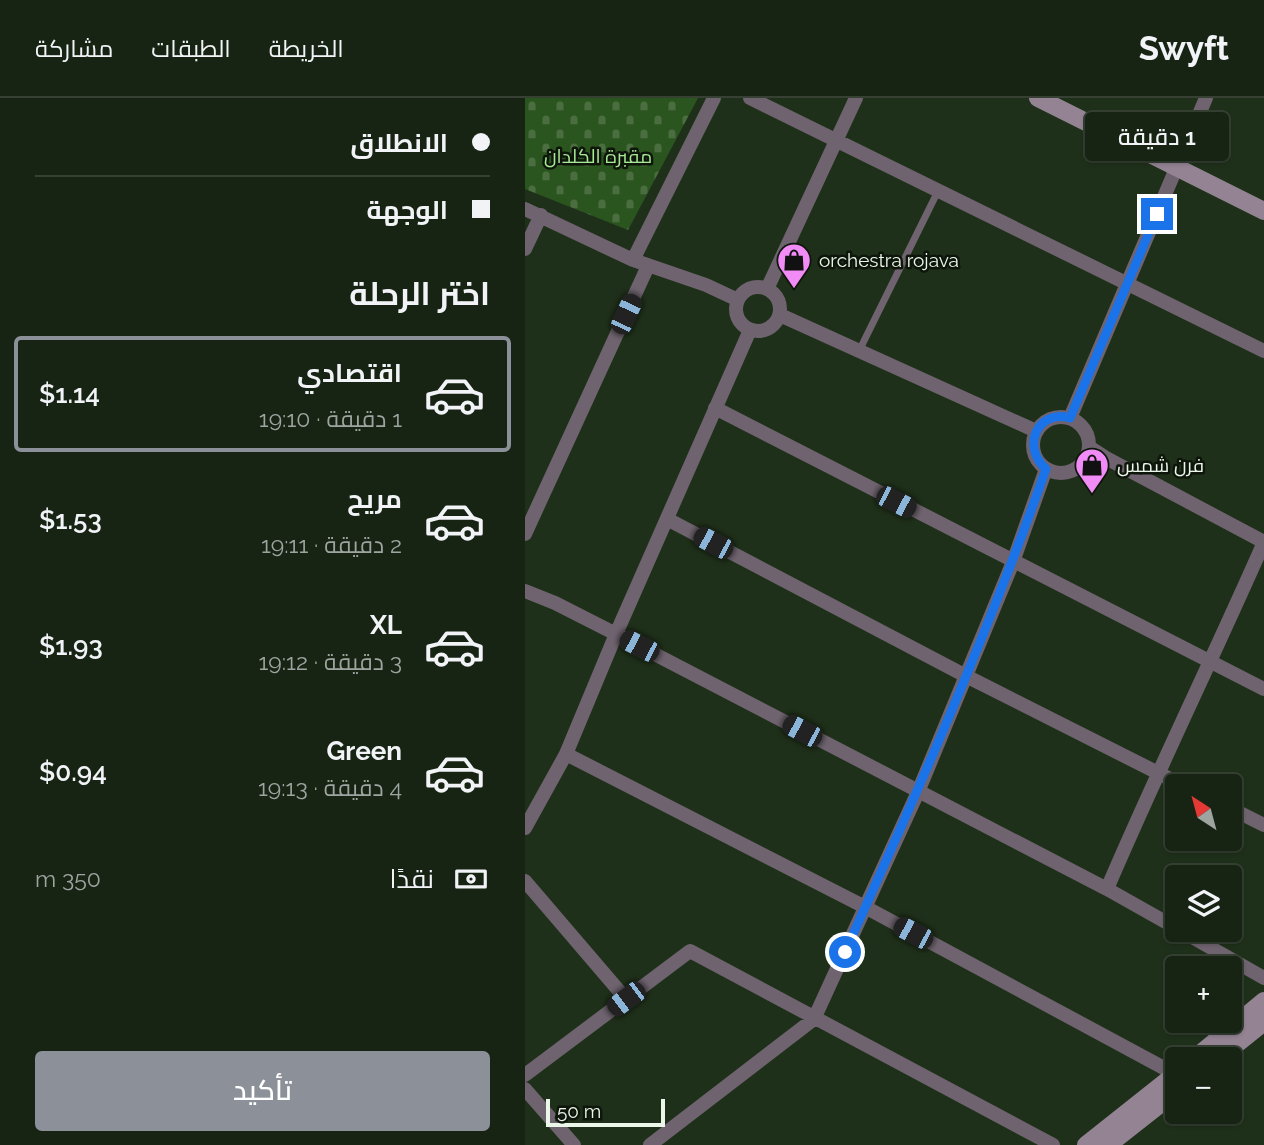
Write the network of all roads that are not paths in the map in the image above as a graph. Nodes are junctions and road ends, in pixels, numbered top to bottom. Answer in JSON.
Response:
{"nodes":[{"id":1,"x":714,"y":98,"type":"edge"},
{"id":2,"x":750,"y":98,"type":"edge"},
{"id":3,"x":856,"y":98,"type":"edge"},
{"id":4,"x":1038,"y":98,"type":"edge"},
{"id":5,"x":1206,"y":98,"type":"edge"},
{"id":6,"x":837,"y":140,"type":"junction"},
{"id":7,"x":1177,"y":168,"type":"junction"},
{"id":8,"x":939,"y":191,"type":"junction"},
{"id":9,"x":525,"y":209,"type":"edge"},
{"id":10,"x":1264,"y":211,"type":"edge"},
{"id":11,"x":541,"y":215,"type":"junction"},
{"id":12,"x":525,"y":249,"type":"edge"},
{"id":13,"x":633,"y":260,"type":"junction"},
{"id":14,"x":648,"y":266,"type":"junction"},
{"id":15,"x":1128,"y":284,"type":"junction"},
{"id":16,"x":768,"y":289,"type":"junction"},
{"id":17,"x":738,"y":300,"type":"junction"},
{"id":18,"x":780,"y":315,"type":"junction"},
{"id":19,"x":750,"y":330,"type":"junction"},
{"id":20,"x":860,"y":349,"type":"junction"},
{"id":21,"x":1264,"y":351,"type":"edge"},
{"id":22,"x":715,"y":408,"type":"junction"},
{"id":23,"x":1070,"y":418,"type":"junction"},
{"id":24,"x":1037,"y":431,"type":"junction"},
{"id":25,"x":1089,"y":447,"type":"junction"},
{"id":26,"x":1046,"y":469,"type":"junction"},
{"id":27,"x":667,"y":519,"type":"junction"},
{"id":28,"x":525,"y":534,"type":"edge"},
{"id":29,"x":1264,"y":542,"type":"edge"},
{"id":30,"x":1013,"y":562,"type":"junction"},
{"id":31,"x":525,"y":591,"type":"edge"},
{"id":32,"x":616,"y":634,"type":"junction"},
{"id":33,"x":1211,"y":662,"type":"junction"},
{"id":34,"x":966,"y":676,"type":"junction"},
{"id":35,"x":1264,"y":689,"type":"edge"},
{"id":36,"x":566,"y":754,"type":"junction"},
{"id":37,"x":1157,"y":772,"type":"junction"},
{"id":38,"x":1165,"y":776,"type":"edge"},
{"id":39,"x":918,"y":792,"type":"junction"},
{"id":40,"x":1243,"y":814,"type":"edge"},
{"id":41,"x":1264,"y":825,"type":"edge"},
{"id":42,"x":525,"y":828,"type":"edge"},
{"id":43,"x":525,"y":881,"type":"edge"},
{"id":44,"x":1107,"y":889,"type":"junction"},
{"id":45,"x":865,"y":907,"type":"junction"},
{"id":46,"x":1165,"y":922,"type":"edge"},
{"id":47,"x":1201,"y":942,"type":"edge"},
{"id":48,"x":1264,"y":978,"type":"edge"},
{"id":49,"x":626,"y":999,"type":"junction"},
{"id":50,"x":1264,"y":1001,"type":"edge"},
{"id":51,"x":814,"y":1019,"type":"junction"},
{"id":52,"x":1264,"y":1022,"type":"edge"},
{"id":53,"x":1208,"y":1047,"type":"edge"},
{"id":54,"x":1233,"y":1047,"type":"edge"},
{"id":55,"x":1165,"y":1072,"type":"edge"},
{"id":56,"x":525,"y":1075,"type":"edge"},
{"id":57,"x":1165,"y":1088,"type":"edge"},
{"id":58,"x":525,"y":1089,"type":"edge"},
{"id":59,"x":1165,"y":1090,"type":"edge"},
{"id":60,"x":574,"y":1145,"type":"edge"},
{"id":61,"x":650,"y":1145,"type":"edge"},
{"id":62,"x":1053,"y":1145,"type":"edge"},
{"id":63,"x":1086,"y":1145,"type":"edge"},
{"id":64,"x":1108,"y":1145,"type":"edge"}],
"edges":[{"from":1,"to":13,"type":"street"},
{"from":2,"to":6,"type":"street"},
{"from":3,"to":6,"type":"street"},
{"from":4,"to":7,"type":"street"},
{"from":5,"to":7,"type":"street"},
{"from":6,"to":8,"type":"street"},
{"from":6,"to":16,"type":"street"},
{"from":7,"to":10,"type":"street"},
{"from":7,"to":15,"type":"street"},
{"from":8,"to":15,"type":"street"},
{"from":8,"to":20,"type":"lane"},
{"from":9,"to":11,"type":"street"},
{"from":11,"to":12,"type":"street"},
{"from":11,"to":13,"type":"street"},
{"from":13,"to":14,"type":"street"},
{"from":14,"to":17,"type":"street"},
{"from":14,"to":28,"type":"street"},
{"from":15,"to":21,"type":"street"},
{"from":15,"to":23,"type":"street"},
{"from":16,"to":17,"type":"street"},
{"from":16,"to":18,"type":"street"},
{"from":17,"to":19,"type":"street"},
{"from":18,"to":19,"type":"street"},
{"from":18,"to":20,"type":"street"},
{"from":19,"to":22,"type":"street"},
{"from":20,"to":24,"type":"street"},
{"from":22,"to":27,"type":"street"},
{"from":22,"to":30,"type":"street"},
{"from":23,"to":24,"type":"street"},
{"from":23,"to":25,"type":"street"},
{"from":24,"to":26,"type":"street"},
{"from":25,"to":26,"type":"street"},
{"from":25,"to":29,"type":"street"},
{"from":26,"to":30,"type":"street"},
{"from":27,"to":32,"type":"street"},
{"from":27,"to":34,"type":"street"},
{"from":29,"to":33,"type":"street"},
{"from":30,"to":33,"type":"street"},
{"from":30,"to":34,"type":"street"},
{"from":31,"to":32,"type":"street"},
{"from":32,"to":36,"type":"street"},
{"from":32,"to":39,"type":"street"},
{"from":33,"to":35,"type":"street"},
{"from":33,"to":37,"type":"street"},
{"from":34,"to":37,"type":"street"},
{"from":34,"to":39,"type":"street"},
{"from":36,"to":42,"type":"street"},
{"from":36,"to":45,"type":"street"},
{"from":37,"to":38,"type":"street"},
{"from":37,"to":44,"type":"street"},
{"from":39,"to":44,"type":"street"},
{"from":39,"to":45,"type":"street"},
{"from":40,"to":41,"type":"street"},
{"from":43,"to":49,"type":"street"},
{"from":44,"to":46,"type":"street"},
{"from":45,"to":51,"type":"street"},
{"from":45,"to":55,"type":"street"},
{"from":47,"to":48,"type":"street"},
{"from":49,"to":51,"type":"street"},
{"from":49,"to":56,"type":"street"},
{"from":50,"to":53,"type":"street"},
{"from":51,"to":61,"type":"street"},
{"from":51,"to":62,"type":"street"},
{"from":52,"to":54,"type":"street"},
{"from":57,"to":63,"type":"street"},
{"from":58,"to":60,"type":"street"},
{"from":59,"to":64,"type":"street"}]}
